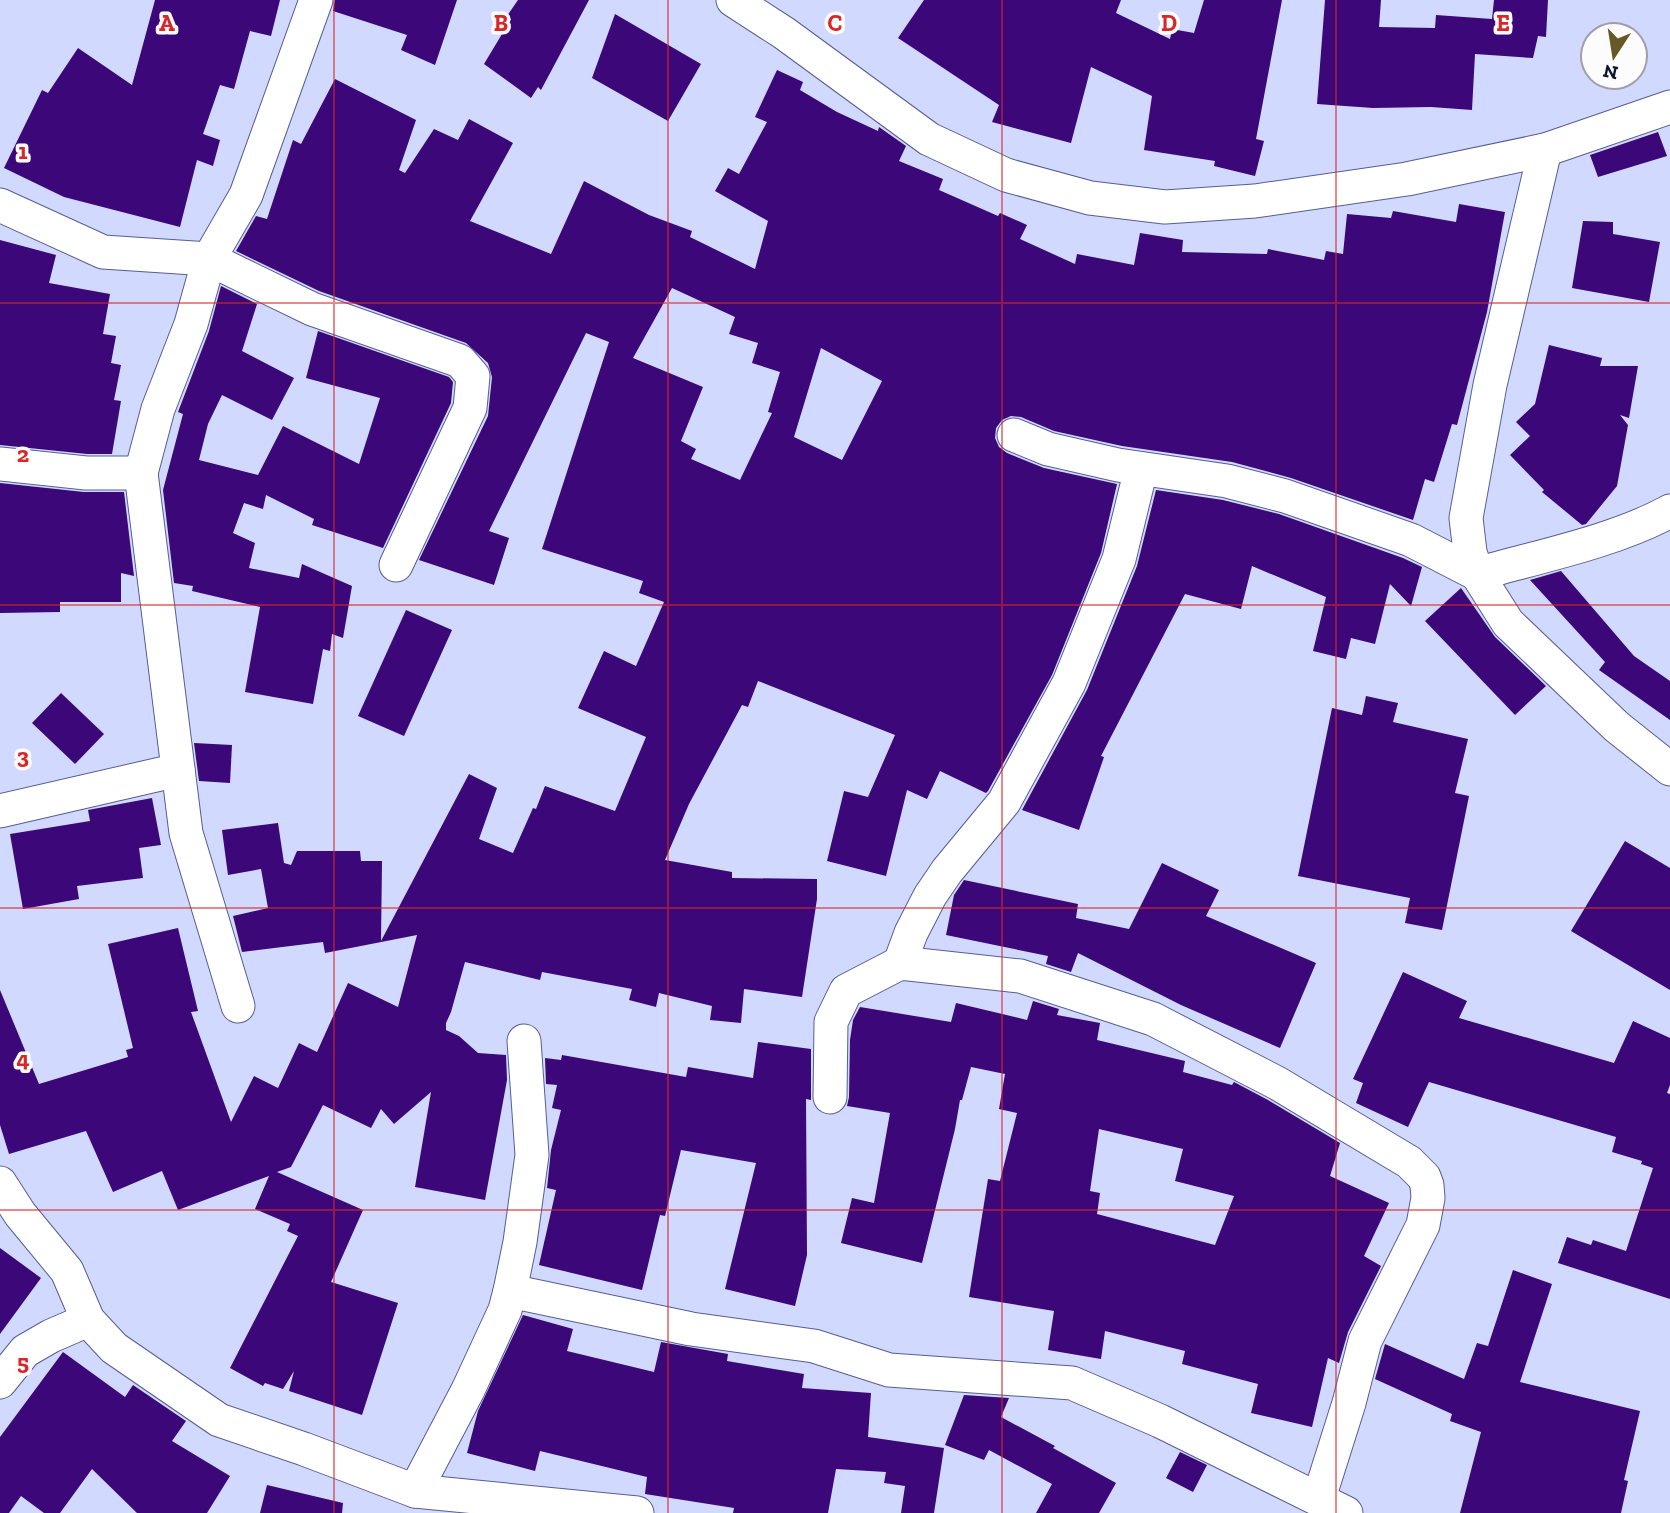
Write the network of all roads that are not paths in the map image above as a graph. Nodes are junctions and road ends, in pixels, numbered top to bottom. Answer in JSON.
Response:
{"nodes":[{"id":1,"x":316,"y":0,"type":"edge"},
{"id":2,"x":733,"y":0,"type":"edge"},
{"id":3,"x":1670,"y":107,"type":"edge"},
{"id":4,"x":1545,"y":150,"type":"junction"},
{"id":5,"x":0,"y":205,"type":"edge"},
{"id":6,"x":209,"y":259,"type":"junction"},
{"id":7,"x":1014,"y":435,"type":"dead end"},
{"id":8,"x":0,"y":464,"type":"edge"},
{"id":9,"x":1141,"y":469,"type":"junction"},
{"id":10,"x":141,"y":473,"type":"junction"},
{"id":11,"x":1670,"y":511,"type":"edge"},
{"id":12,"x":396,"y":565,"type":"dead end"},
{"id":13,"x":1477,"y":573,"type":"junction"},
{"id":14,"x":1670,"y":769,"type":"edge"},
{"id":15,"x":178,"y":771,"type":"junction"},
{"id":16,"x":0,"y":811,"type":"edge"},
{"id":17,"x":900,"y":963,"type":"junction"},
{"id":18,"x":238,"y":1006,"type":"dead end"},
{"id":19,"x":524,"y":1041,"type":"dead end"},
{"id":20,"x":830,"y":1097,"type":"dead end"},
{"id":21,"x":0,"y":1182,"type":"edge"},
{"id":22,"x":510,"y":1291,"type":"junction"},
{"id":23,"x":88,"y":1320,"type":"junction"},
{"id":24,"x":0,"y":1382,"type":"edge"},
{"id":25,"x":415,"y":1491,"type":"junction"},
{"id":26,"x":1332,"y":1506,"type":"edge"},
{"id":27,"x":637,"y":1513,"type":"edge"}],
"edges":[{"from":1,"to":6,"type":"street"},
{"from":2,"to":4,"type":"street"},
{"from":3,"to":4,"type":"street"},
{"from":4,"to":13,"type":"street"},
{"from":5,"to":6,"type":"street"},
{"from":6,"to":10,"type":"street"},
{"from":6,"to":12,"type":"street"},
{"from":7,"to":9,"type":"street"},
{"from":8,"to":10,"type":"street"},
{"from":9,"to":13,"type":"street"},
{"from":9,"to":17,"type":"street"},
{"from":10,"to":15,"type":"street"},
{"from":11,"to":13,"type":"street"},
{"from":13,"to":14,"type":"street"},
{"from":15,"to":16,"type":"street"},
{"from":15,"to":18,"type":"street"},
{"from":17,"to":20,"type":"street"},
{"from":17,"to":26,"type":"street"},
{"from":19,"to":22,"type":"street"},
{"from":21,"to":23,"type":"street"},
{"from":22,"to":25,"type":"street"},
{"from":22,"to":26,"type":"street"},
{"from":23,"to":24,"type":"street"},
{"from":23,"to":25,"type":"street"},
{"from":25,"to":27,"type":"street"}]}
